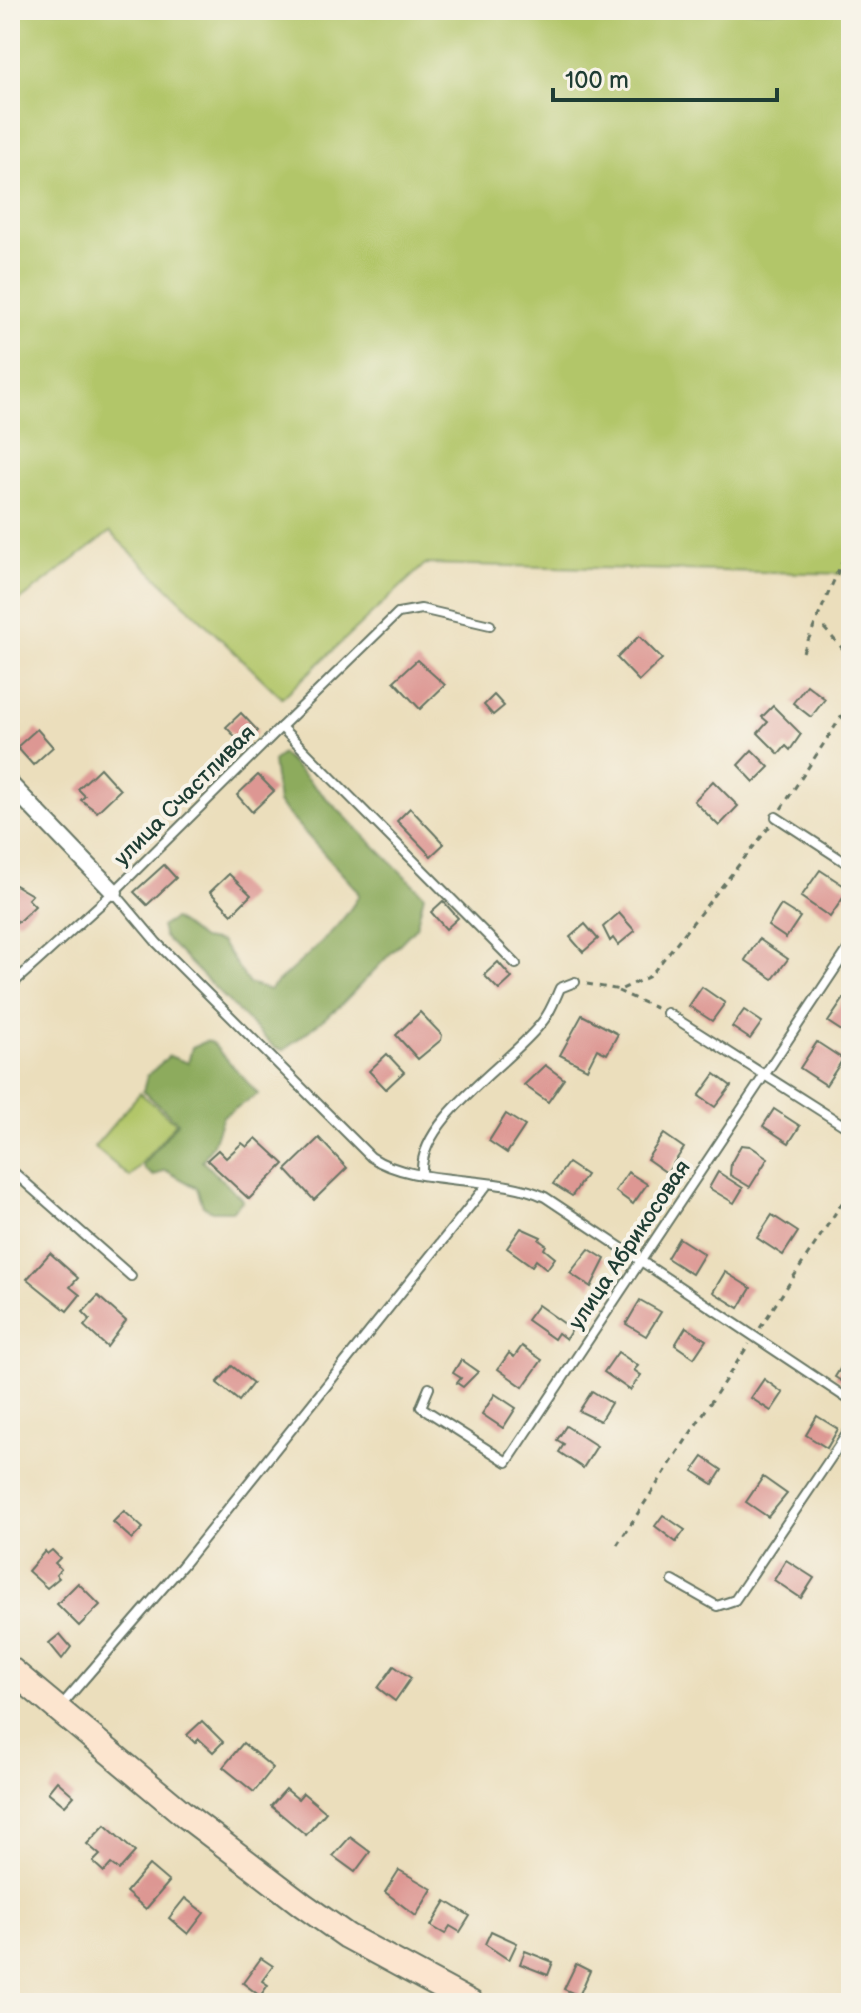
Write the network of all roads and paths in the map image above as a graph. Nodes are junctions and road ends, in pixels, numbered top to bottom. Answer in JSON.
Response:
{"nodes":[{"id":1,"x":851,"y":541,"type":"edge"},
{"id":2,"x":490,"y":625,"type":"dead end"},
{"id":3,"x":824,"y":628,"type":"dead end"},
{"id":4,"x":803,"y":652,"type":"dead end"},
{"id":5,"x":851,"y":658,"type":"edge"},
{"id":6,"x":851,"y":702,"type":"edge"},
{"id":7,"x":281,"y":727,"type":"junction"},
{"id":8,"x":10,"y":784,"type":"edge"},
{"id":9,"x":776,"y":817,"type":"junction"},
{"id":10,"x":851,"y":866,"type":"edge"},
{"id":11,"x":114,"y":892,"type":"junction"},
{"id":12,"x":851,"y":945,"type":"edge"},
{"id":13,"x":516,"y":964,"type":"dead end"},
{"id":14,"x":575,"y":982,"type":"joint"},
{"id":15,"x":10,"y":986,"type":"edge"},
{"id":16,"x":614,"y":990,"type":"junction"},
{"id":17,"x":667,"y":1013,"type":"joint"},
{"id":18,"x":765,"y":1077,"type":"junction"},
{"id":19,"x":851,"y":1130,"type":"edge"},
{"id":20,"x":10,"y":1169,"type":"edge"},
{"id":21,"x":422,"y":1172,"type":"junction"},
{"id":22,"x":487,"y":1185,"type":"junction"},
{"id":23,"x":846,"y":1197,"type":"dead end"},
{"id":24,"x":639,"y":1261,"type":"junction"},
{"id":25,"x":131,"y":1276,"type":"dead end"},
{"id":26,"x":754,"y":1336,"type":"junction"},
{"id":27,"x":429,"y":1388,"type":"dead end"},
{"id":28,"x":851,"y":1401,"type":"edge"},
{"id":29,"x":851,"y":1428,"type":"edge"},
{"id":30,"x":617,"y":1545,"type":"dead end"},
{"id":31,"x":673,"y":1581,"type":"dead end"},
{"id":32,"x":10,"y":1669,"type":"edge"},
{"id":33,"x":57,"y":1710,"type":"junction"},
{"id":34,"x":471,"y":2003,"type":"edge"}],
"edges":[{"from":1,"to":4,"type":"path"},
{"from":2,"to":7,"type":"lane"},
{"from":3,"to":5,"type":"path"},
{"from":6,"to":9,"type":"path"},
{"from":7,"to":11,"type":"lane","name":"улица Счастливая"},
{"from":7,"to":13,"type":"lane","name":"улица Счастливая"},
{"from":8,"to":11,"type":"street"},
{"from":9,"to":10,"type":"lane"},
{"from":9,"to":16,"type":"path"},
{"from":11,"to":15,"type":"lane","name":"улица Счастливая"},
{"from":11,"to":21,"type":"lane"},
{"from":12,"to":18,"type":"lane","name":"улица Абрикосовая"},
{"from":14,"to":16,"type":"path"},
{"from":14,"to":21,"type":"lane"},
{"from":16,"to":17,"type":"path"},
{"from":17,"to":18,"type":"lane"},
{"from":18,"to":19,"type":"lane"},
{"from":18,"to":24,"type":"lane","name":"улица Абрикосовая"},
{"from":20,"to":25,"type":"lane"},
{"from":21,"to":22,"type":"lane"},
{"from":22,"to":24,"type":"lane"},
{"from":22,"to":33,"type":"lane"},
{"from":23,"to":26,"type":"path"},
{"from":24,"to":26,"type":"lane"},
{"from":24,"to":27,"type":"lane","name":"улица Абрикосовая"},
{"from":26,"to":28,"type":"lane"},
{"from":26,"to":30,"type":"path"},
{"from":29,"to":31,"type":"lane"},
{"from":32,"to":33,"type":"main road"},
{"from":33,"to":34,"type":"main road"}]}
